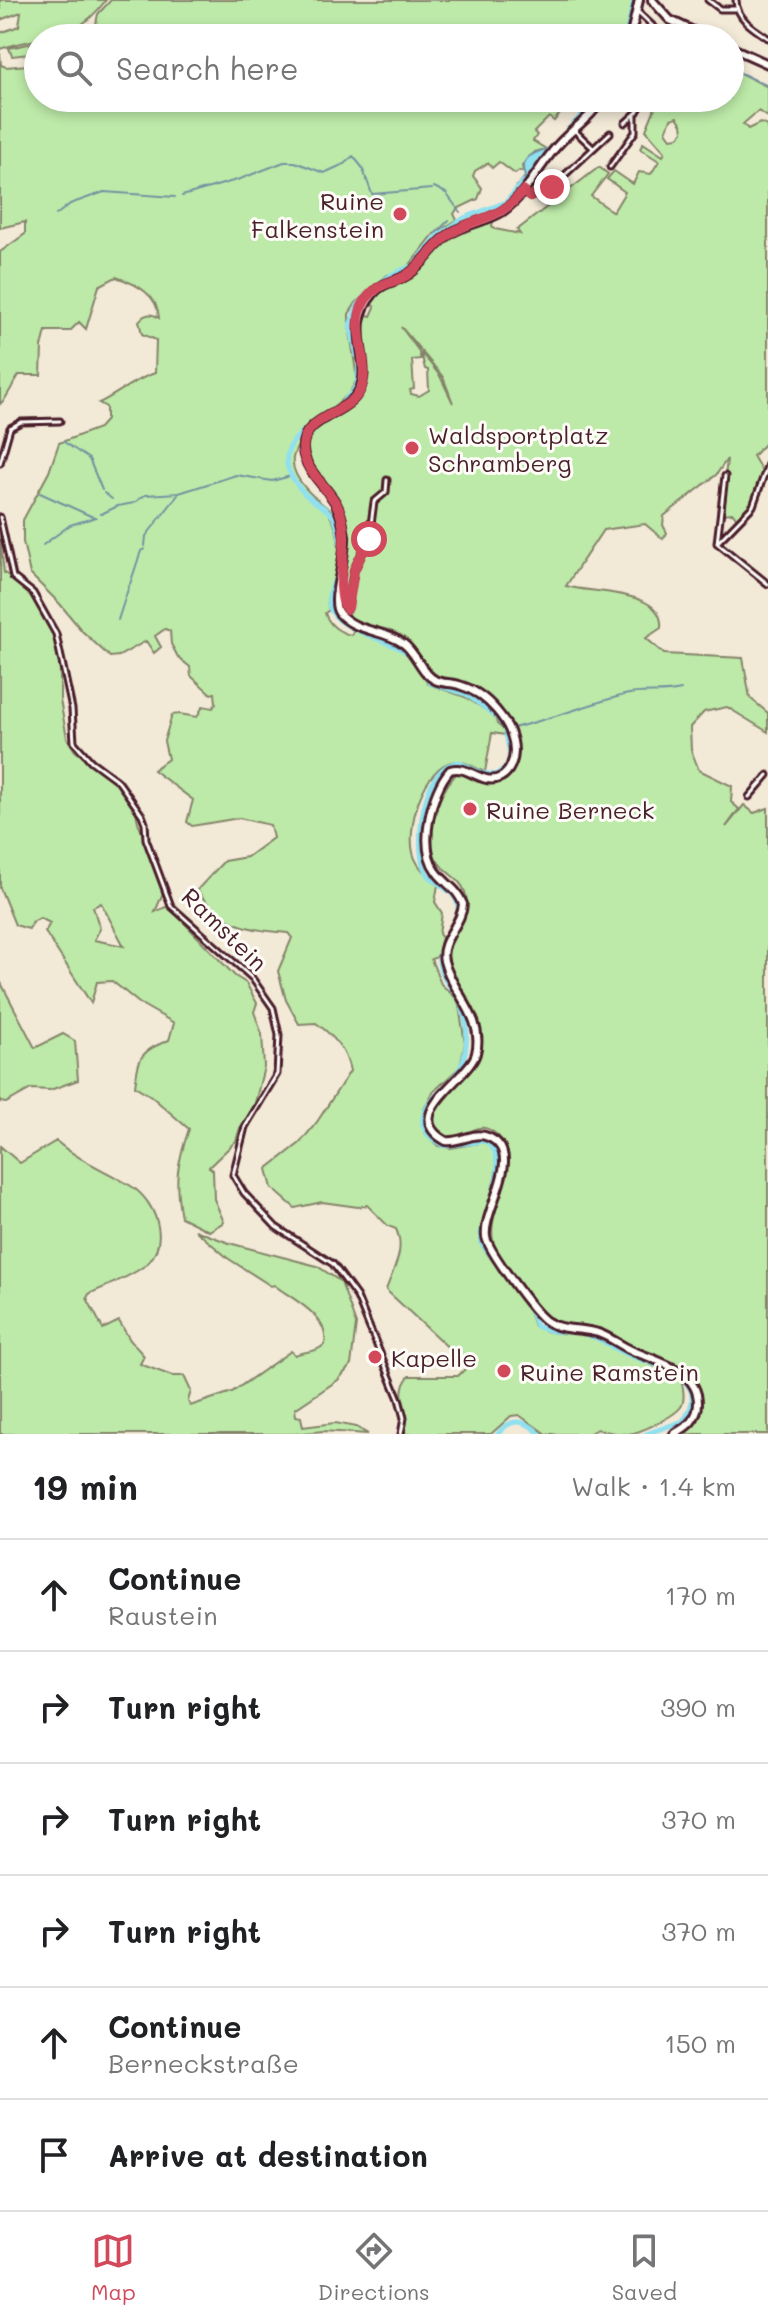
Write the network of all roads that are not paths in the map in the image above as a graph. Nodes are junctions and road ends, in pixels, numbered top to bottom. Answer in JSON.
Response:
{"nodes":[{"id":1,"x":639,"y":0,"type":"edge"},
{"id":2,"x":652,"y":0,"type":"edge"},
{"id":3,"x":708,"y":0,"type":"edge"},
{"id":4,"x":736,"y":0,"type":"edge"},
{"id":5,"x":737,"y":9,"type":"junction"},
{"id":6,"x":637,"y":11,"type":"junction"},
{"id":7,"x":634,"y":24,"type":"edge"},
{"id":8,"x":651,"y":24,"type":"edge"},
{"id":9,"x":678,"y":24,"type":"edge"},
{"id":10,"x":768,"y":38,"type":"edge"},
{"id":11,"x":744,"y":53,"type":"edge"},
{"id":12,"x":768,"y":64,"type":"edge"},
{"id":13,"x":593,"y":112,"type":"edge"},
{"id":14,"x":635,"y":114,"type":"joint"},
{"id":15,"x":625,"y":123,"type":"dead end"},
{"id":16,"x":573,"y":129,"type":"junction"},
{"id":17,"x":610,"y":133,"type":"dead end"},
{"id":18,"x":592,"y":147,"type":"junction"},
{"id":19,"x":610,"y":167,"type":"dead end"},
{"id":20,"x":523,"y":191,"type":"junction"},
{"id":21,"x":60,"y":421,"type":"dead end"},
{"id":22,"x":0,"y":463,"type":"edge"},
{"id":23,"x":768,"y":464,"type":"edge"},
{"id":24,"x":725,"y":476,"type":"dead end"},
{"id":25,"x":387,"y":480,"type":"dead end"},
{"id":26,"x":0,"y":517,"type":"edge"},
{"id":27,"x":717,"y":543,"type":"junction"},
{"id":28,"x":339,"y":582,"type":"junction"},
{"id":29,"x":768,"y":584,"type":"edge"},
{"id":30,"x":768,"y":775,"type":"edge"},
{"id":31,"x":749,"y":797,"type":"dead end"},
{"id":32,"x":401,"y":1434,"type":"edge"},
{"id":33,"x":674,"y":1434,"type":"edge"}],
"edges":[{"from":1,"to":6,"type":"main road"},
{"from":2,"to":9,"type":"main road"},
{"from":3,"to":5,"type":"street"},
{"from":4,"to":5,"type":"street"},
{"from":5,"to":10,"type":"street"},
{"from":6,"to":7,"type":"main road"},
{"from":6,"to":8,"type":"street"},
{"from":11,"to":12,"type":"main road"},
{"from":13,"to":16,"type":"main road"},
{"from":14,"to":15,"type":"street"},
{"from":14,"to":19,"type":"street"},
{"from":16,"to":18,"type":"street"},
{"from":16,"to":20,"type":"main road"},
{"from":17,"to":18,"type":"street"},
{"from":18,"to":20,"type":"street"},
{"from":20,"to":28,"type":"main road"},
{"from":21,"to":22,"type":"street"},
{"from":23,"to":27,"type":"street"},
{"from":24,"to":27,"type":"street"},
{"from":25,"to":28,"type":"street"},
{"from":26,"to":32,"type":"street","name":"Ramstein"},
{"from":27,"to":29,"type":"street"},
{"from":28,"to":33,"type":"main road"},
{"from":30,"to":31,"type":"street"}]}
